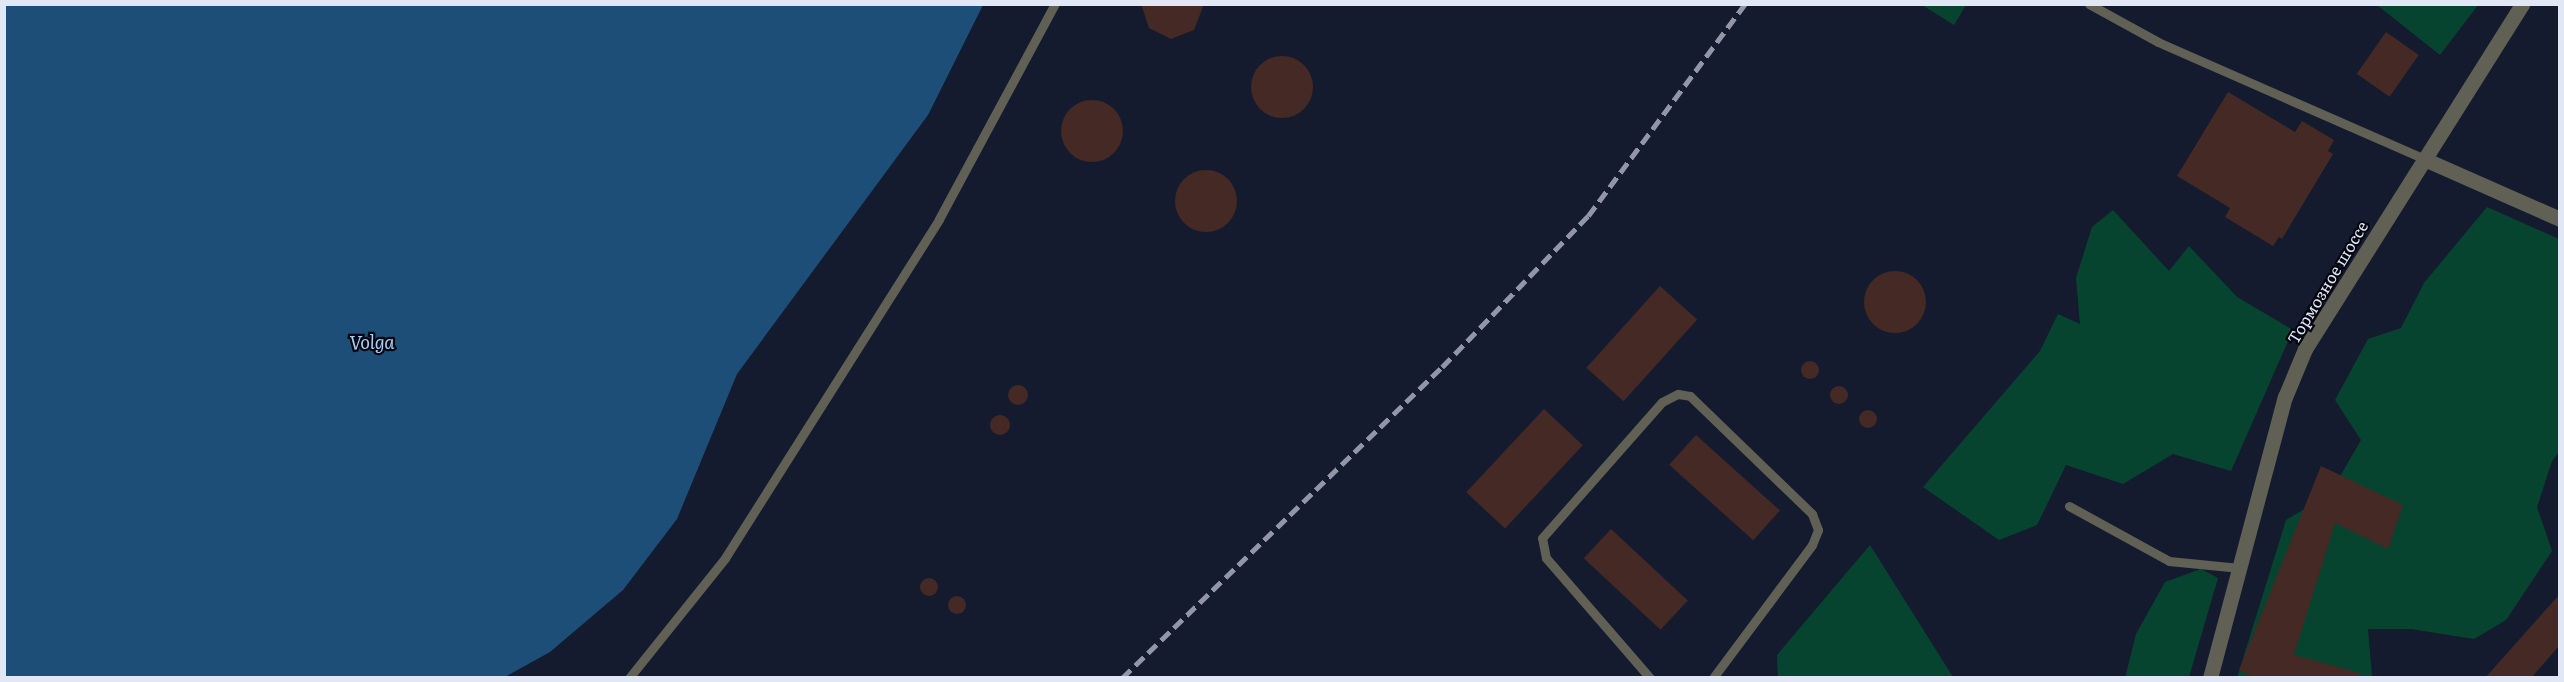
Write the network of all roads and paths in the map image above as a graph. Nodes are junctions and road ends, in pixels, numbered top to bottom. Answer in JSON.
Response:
{"nodes":[{"id":1,"x":1055,"y":4,"type":"edge"},
{"id":2,"x":2089,"y":4,"type":"edge"},
{"id":3,"x":2522,"y":4,"type":"edge"},
{"id":4,"x":2424,"y":159,"type":"junction"},
{"id":5,"x":2559,"y":219,"type":"edge"},
{"id":6,"x":2069,"y":506,"type":"dead end"},
{"id":7,"x":2240,"y":568,"type":"junction"},
{"id":8,"x":629,"y":678,"type":"edge"},
{"id":9,"x":1650,"y":678,"type":"edge"},
{"id":10,"x":1713,"y":678,"type":"edge"},
{"id":11,"x":2210,"y":678,"type":"edge"}],
"edges":[{"from":1,"to":8,"type":"lane"},
{"from":2,"to":4,"type":"lane"},
{"from":3,"to":4,"type":"street","name":"Тормозное шоссе"},
{"from":4,"to":5,"type":"street"},
{"from":4,"to":7,"type":"street","name":"Тормозное шоссе"},
{"from":6,"to":7,"type":"lane"},
{"from":7,"to":11,"type":"street","name":"Тормозное шоссе"},
{"from":9,"to":10,"type":"lane"}]}
